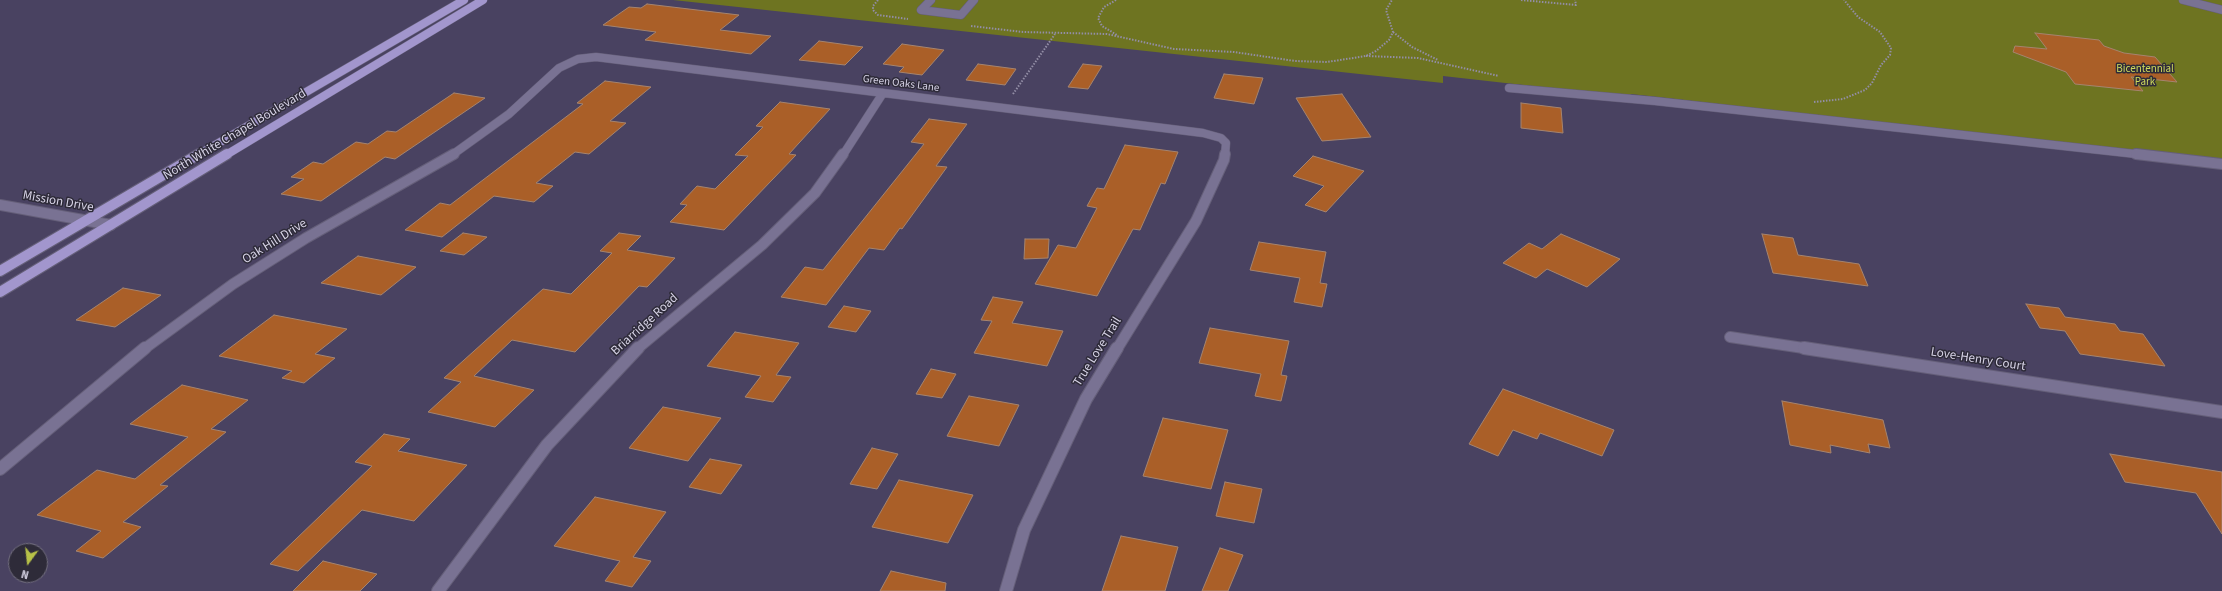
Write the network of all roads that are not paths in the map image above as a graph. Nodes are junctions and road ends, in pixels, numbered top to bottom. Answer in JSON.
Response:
{"nodes":[{"id":1,"x":464,"y":0,"type":"edge"},
{"id":2,"x":483,"y":0,"type":"edge"},
{"id":3,"x":931,"y":0,"type":"edge"},
{"id":4,"x":974,"y":0,"type":"edge"},
{"id":5,"x":2183,"y":0,"type":"edge"},
{"id":6,"x":2222,"y":10,"type":"edge"},
{"id":7,"x":578,"y":59,"type":"joint"},
{"id":8,"x":1509,"y":88,"type":"dead end"},
{"id":9,"x":883,"y":93,"type":"junction"},
{"id":10,"x":1221,"y":138,"type":"joint"},
{"id":11,"x":2222,"y":164,"type":"edge"},
{"id":12,"x":0,"y":205,"type":"edge"},
{"id":13,"x":86,"y":220,"type":"junction"},
{"id":14,"x":111,"y":225,"type":"junction"},
{"id":15,"x":0,"y":271,"type":"edge"},
{"id":16,"x":0,"y":292,"type":"edge"},
{"id":17,"x":1730,"y":337,"type":"dead end"},
{"id":18,"x":2222,"y":412,"type":"edge"},
{"id":19,"x":0,"y":469,"type":"edge"},
{"id":20,"x":438,"y":591,"type":"edge"},
{"id":21,"x":1006,"y":591,"type":"edge"}],
"edges":[{"from":1,"to":13,"type":"main road","name":"North White Chapel Boulevard"},
{"from":2,"to":14,"type":"main road","name":"North White Chapel Boulevard"},
{"from":3,"to":4,"type":"street"},
{"from":5,"to":6,"type":"street"},
{"from":7,"to":9,"type":"street","name":"Green Oaks Lane"},
{"from":7,"to":19,"type":"street","name":"Oak Hill Drive"},
{"from":8,"to":11,"type":"street"},
{"from":9,"to":10,"type":"street","name":"Green Oaks Lane"},
{"from":9,"to":20,"type":"street","name":"Briarridge Road"},
{"from":10,"to":21,"type":"street","name":"True Love Trail"},
{"from":12,"to":13,"type":"street","name":"Mission Drive"},
{"from":13,"to":14,"type":"street","name":"Mission Drive"},
{"from":13,"to":15,"type":"main road","name":"North White Chapel Boulevard"},
{"from":14,"to":16,"type":"main road","name":"North White Chapel Boulevard"},
{"from":17,"to":18,"type":"street","name":"Love-Henry Court"}]}
